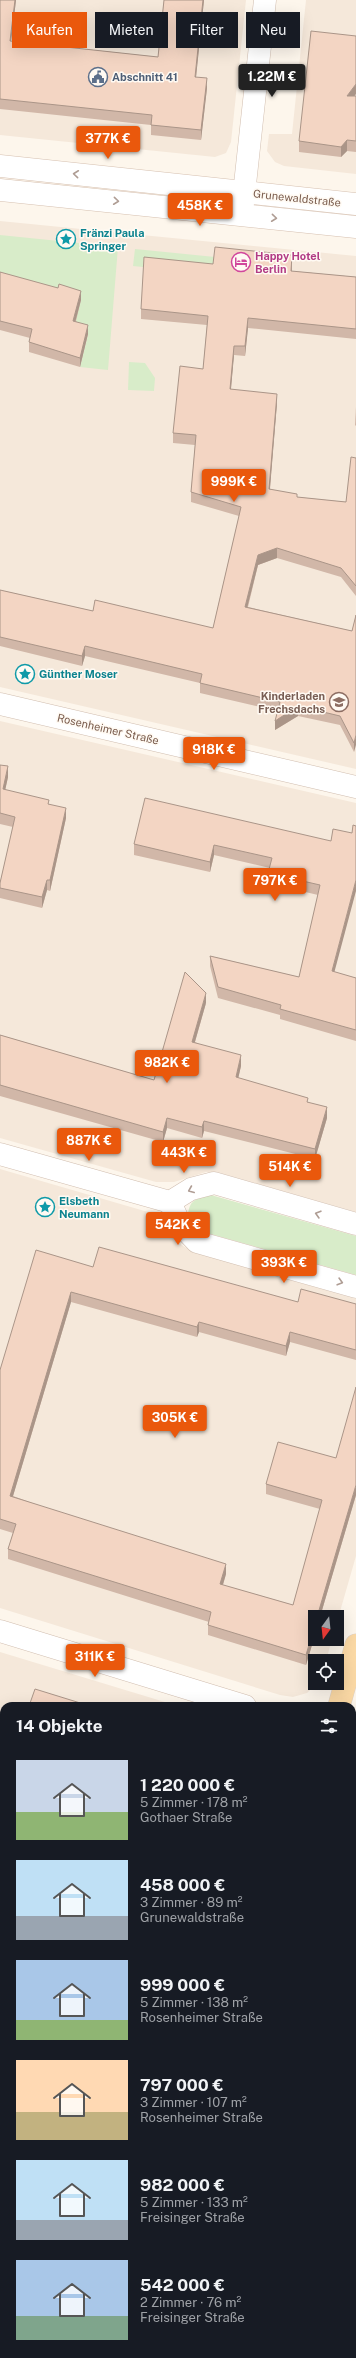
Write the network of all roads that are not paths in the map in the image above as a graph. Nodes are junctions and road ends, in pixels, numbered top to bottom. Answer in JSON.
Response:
{"nodes":[{"id":1,"x":265,"y":0,"type":"edge"},
{"id":2,"x":0,"y":166,"type":"edge"},
{"id":3,"x":0,"y":190,"type":"edge"},
{"id":4,"x":244,"y":192,"type":"junction"},
{"id":5,"x":356,"y":204,"type":"edge"},
{"id":6,"x":242,"y":214,"type":"junction"},
{"id":7,"x":356,"y":227,"type":"edge"},
{"id":8,"x":0,"y":704,"type":"edge"},
{"id":9,"x":356,"y":787,"type":"edge"},
{"id":10,"x":0,"y":1154,"type":"edge"},
{"id":11,"x":170,"y":1202,"type":"junction"},
{"id":12,"x":356,"y":1224,"type":"edge"},
{"id":13,"x":356,"y":1287,"type":"edge"},
{"id":14,"x":0,"y":1631,"type":"edge"},
{"id":15,"x":356,"y":1645,"type":"edge"},
{"id":16,"x":232,"y":1702,"type":"edge"},
{"id":17,"x":340,"y":1702,"type":"edge"}],
"edges":[{"from":1,"to":4,"type":"street"},
{"from":4,"to":2,"type":"street","name":"Grunewaldstraße","one_way":true},
{"from":3,"to":6,"type":"street","name":"Grunewaldstraße","one_way":true},
{"from":4,"to":5,"type":"street","name":"Grunewaldstraße"},
{"from":4,"to":6,"type":"street"},
{"from":6,"to":7,"type":"street","name":"Grunewaldstraße","one_way":true},
{"from":8,"to":9,"type":"street","name":"Rosenheimer Straße"},
{"from":10,"to":11,"type":"street"},
{"from":12,"to":11,"type":"street","one_way":true},
{"from":11,"to":13,"type":"street","one_way":true},
{"from":14,"to":16,"type":"street"},
{"from":15,"to":17,"type":"main road"}]}
